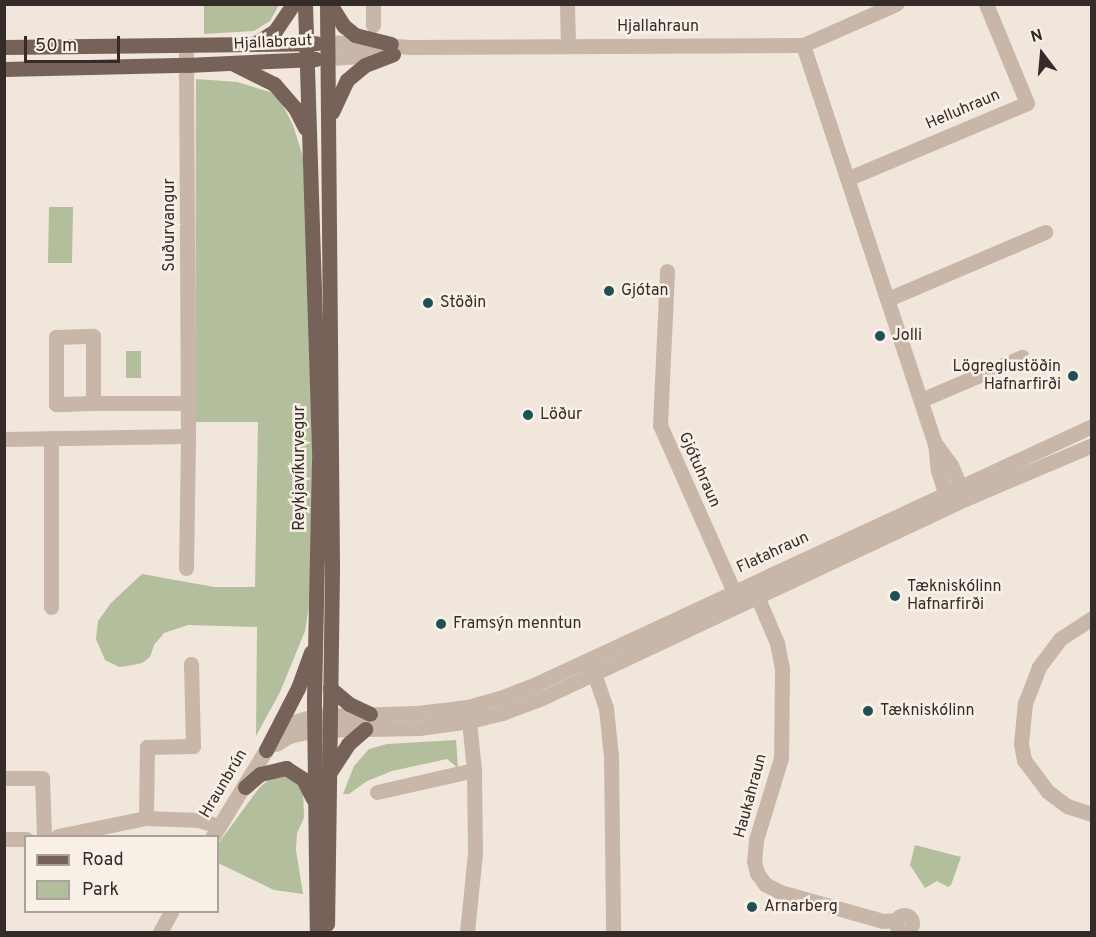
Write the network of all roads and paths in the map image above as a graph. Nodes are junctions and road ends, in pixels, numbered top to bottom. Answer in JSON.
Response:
{"nodes":[{"id":1,"x":293,"y":4,"type":"edge"},
{"id":2,"x":305,"y":4,"type":"edge"},
{"id":3,"x":328,"y":4,"type":"edge"},
{"id":4,"x":373,"y":4,"type":"edge"},
{"id":5,"x":567,"y":4,"type":"edge"},
{"id":6,"x":896,"y":4,"type":"edge"},
{"id":7,"x":986,"y":4,"type":"edge"},
{"id":8,"x":373,"y":25,"type":"dead end"},
{"id":9,"x":327,"y":42,"type":"junction"},
{"id":10,"x":306,"y":43,"type":"junction"},
{"id":11,"x":251,"y":45,"type":"junction"},
{"id":12,"x":803,"y":45,"type":"junction"},
{"id":13,"x":186,"y":46,"type":"junction"},
{"id":14,"x":568,"y":46,"type":"junction"},
{"id":15,"x":4,"y":47,"type":"edge"},
{"id":16,"x":392,"y":49,"type":"junction"},
{"id":17,"x":328,"y":58,"type":"junction"},
{"id":18,"x":306,"y":59,"type":"junction"},
{"id":19,"x":231,"y":63,"type":"junction"},
{"id":20,"x":187,"y":65,"type":"junction"},
{"id":21,"x":4,"y":69,"type":"edge"},
{"id":22,"x":328,"y":121,"type":"junction"},
{"id":23,"x":308,"y":135,"type":"junction"},
{"id":24,"x":849,"y":178,"type":"junction"},
{"id":25,"x":1045,"y":232,"type":"dead end"},
{"id":26,"x":667,"y":271,"type":"dead end"},
{"id":27,"x":888,"y":299,"type":"junction"},
{"id":28,"x":1022,"y":357,"type":"dead end"},
{"id":29,"x":921,"y":400,"type":"junction"},
{"id":30,"x":93,"y":403,"type":"junction"},
{"id":31,"x":189,"y":403,"type":"junction"},
{"id":32,"x":1092,"y":426,"type":"edge"},
{"id":33,"x":188,"y":435,"type":"junction"},
{"id":34,"x":4,"y":438,"type":"edge"},
{"id":35,"x":51,"y":438,"type":"junction"},
{"id":36,"x":935,"y":443,"type":"junction"},
{"id":37,"x":1092,"y":445,"type":"edge"},
{"id":38,"x":963,"y":493,"type":"junction"},
{"id":39,"x":947,"y":499,"type":"junction"},
{"id":40,"x":186,"y":568,"type":"dead end"},
{"id":41,"x":754,"y":590,"type":"junction"},
{"id":42,"x":737,"y":598,"type":"junction"},
{"id":43,"x":51,"y":606,"type":"dead end"},
{"id":44,"x":1092,"y":618,"type":"edge"},
{"id":45,"x":317,"y":629,"type":"junction"},
{"id":46,"x":191,"y":664,"type":"dead end"},
{"id":47,"x":591,"y":667,"type":"junction"},
{"id":48,"x":330,"y":687,"type":"junction"},
{"id":49,"x":469,"y":714,"type":"junction"},
{"id":50,"x":367,"y":722,"type":"junction"},
{"id":51,"x":322,"y":723,"type":"junction"},
{"id":52,"x":266,"y":750,"type":"junction"},
{"id":53,"x":474,"y":770,"type":"junction"},
{"id":54,"x":328,"y":774,"type":"junction"},
{"id":55,"x":4,"y":778,"type":"edge"},
{"id":56,"x":245,"y":787,"type":"junction"},
{"id":57,"x":377,"y":792,"type":"dead end"},
{"id":58,"x":316,"y":804,"type":"junction"},
{"id":59,"x":1092,"y":814,"type":"edge"},
{"id":60,"x":146,"y":818,"type":"junction"},
{"id":61,"x":216,"y":831,"type":"edge"},
{"id":62,"x":44,"y":835,"type":"edge"},
{"id":63,"x":67,"y":835,"type":"edge"},
{"id":64,"x":4,"y":839,"type":"edge"},
{"id":65,"x":24,"y":839,"type":"edge"},
{"id":66,"x":170,"y":913,"type":"edge"},
{"id":67,"x":896,"y":920,"type":"dead end"},
{"id":68,"x":160,"y":933,"type":"edge"},
{"id":69,"x":317,"y":933,"type":"edge"},
{"id":70,"x":327,"y":933,"type":"edge"},
{"id":71,"x":467,"y":933,"type":"edge"},
{"id":72,"x":613,"y":933,"type":"edge"}],
"edges":[{"from":1,"to":11,"type":"main road"},
{"from":2,"to":10,"type":"main road","name":"Reykjavíkurvegur"},
{"from":3,"to":9,"type":"main road","name":"Reykjavíkurvegur"},
{"from":3,"to":16,"type":"main road"},
{"from":4,"to":8,"type":"street"},
{"from":5,"to":14,"type":"street"},
{"from":6,"to":12,"type":"street","name":"Hjallahraun"},
{"from":7,"to":24,"type":"street","name":"Helluhraun"},
{"from":9,"to":10,"type":"main road","name":"Hjallabraut"},
{"from":9,"to":16,"type":"street","name":"Hjallahraun"},
{"from":9,"to":17,"type":"main road","name":"Reykjavíkurvegur"},
{"from":10,"to":11,"type":"main road","name":"Hjallabraut"},
{"from":10,"to":18,"type":"main road","name":"Reykjavíkurvegur"},
{"from":11,"to":13,"type":"main road","name":"Hjallabraut"},
{"from":12,"to":14,"type":"street","name":"Hjallahraun"},
{"from":12,"to":24,"type":"street"},
{"from":13,"to":15,"type":"main road","name":"Hjallabraut"},
{"from":13,"to":20,"type":"street","name":"Suðurvangur"},
{"from":14,"to":16,"type":"street","name":"Hjallahraun"},
{"from":16,"to":17,"type":"street","name":"Hjallahraun"},
{"from":16,"to":22,"type":"main road"},
{"from":17,"to":18,"type":"main road","name":"Hjallabraut"},
{"from":17,"to":22,"type":"main road","name":"Reykjavíkurvegur"},
{"from":18,"to":19,"type":"main road","name":"Hjallabraut"},
{"from":18,"to":23,"type":"main road","name":"Reykjavíkurvegur"},
{"from":19,"to":20,"type":"main road","name":"Hjallabraut"},
{"from":19,"to":23,"type":"main road"},
{"from":20,"to":21,"type":"main road","name":"Hjallabraut"},
{"from":20,"to":31,"type":"street","name":"Suðurvangur"},
{"from":22,"to":48,"type":"main road","name":"Reykjavíkurvegur"},
{"from":23,"to":45,"type":"main road","name":"Reykjavíkurvegur"},
{"from":24,"to":27,"type":"street"},
{"from":25,"to":27,"type":"street"},
{"from":26,"to":42,"type":"street","name":"Gjótuhraun"},
{"from":27,"to":29,"type":"street"},
{"from":28,"to":29,"type":"street"},
{"from":29,"to":36,"type":"street"},
{"from":30,"to":30,"type":"street"},
{"from":30,"to":31,"type":"street"},
{"from":31,"to":33,"type":"street","name":"Suðurvangur"},
{"from":32,"to":38,"type":"street","name":"Flatahraun"},
{"from":33,"to":35,"type":"street"},
{"from":33,"to":40,"type":"street","name":"Suðurvangur"},
{"from":34,"to":35,"type":"street"},
{"from":35,"to":43,"type":"street"},
{"from":36,"to":38,"type":"street"},
{"from":36,"to":39,"type":"street"},
{"from":37,"to":38,"type":"street","name":"Flatahraun"},
{"from":38,"to":39,"type":"street","name":"Flatahraun"},
{"from":39,"to":41,"type":"street","name":"Flatahraun"},
{"from":41,"to":42,"type":"street","name":"Flatahraun"},
{"from":41,"to":67,"type":"street","name":"Haukahraun"},
{"from":42,"to":47,"type":"street","name":"Flatahraun"},
{"from":44,"to":59,"type":"street"},
{"from":45,"to":51,"type":"main road","name":"Reykjavíkurvegur"},
{"from":45,"to":52,"type":"main road"},
{"from":46,"to":60,"type":"street"},
{"from":47,"to":49,"type":"street","name":"Flatahraun"},
{"from":47,"to":72,"type":"street"},
{"from":48,"to":50,"type":"main road"},
{"from":48,"to":51,"type":"main road","name":"Reykjavíkurvegur"},
{"from":49,"to":50,"type":"street","name":"Flatahraun"},
{"from":49,"to":53,"type":"street"},
{"from":50,"to":51,"type":"street","name":"Flatahraun"},
{"from":50,"to":54,"type":"main road"},
{"from":51,"to":52,"type":"street","name":"Hraunbrún"},
{"from":51,"to":54,"type":"main road","name":"Reykjavíkurvegur"},
{"from":51,"to":58,"type":"main road","name":"Reykjavíkurvegur"},
{"from":52,"to":56,"type":"street","name":"Hraunbrún"},
{"from":53,"to":57,"type":"street"},
{"from":53,"to":71,"type":"street"},
{"from":54,"to":70,"type":"main road","name":"Reykjavíkurvegur"},
{"from":55,"to":62,"type":"street"},
{"from":56,"to":58,"type":"main road"},
{"from":56,"to":61,"type":"street","name":"Hraunbrún"},
{"from":58,"to":69,"type":"main road","name":"Reykjavíkurvegur"},
{"from":60,"to":61,"type":"street"},
{"from":60,"to":63,"type":"street"},
{"from":64,"to":65,"type":"street"},
{"from":66,"to":68,"type":"street"}]}
